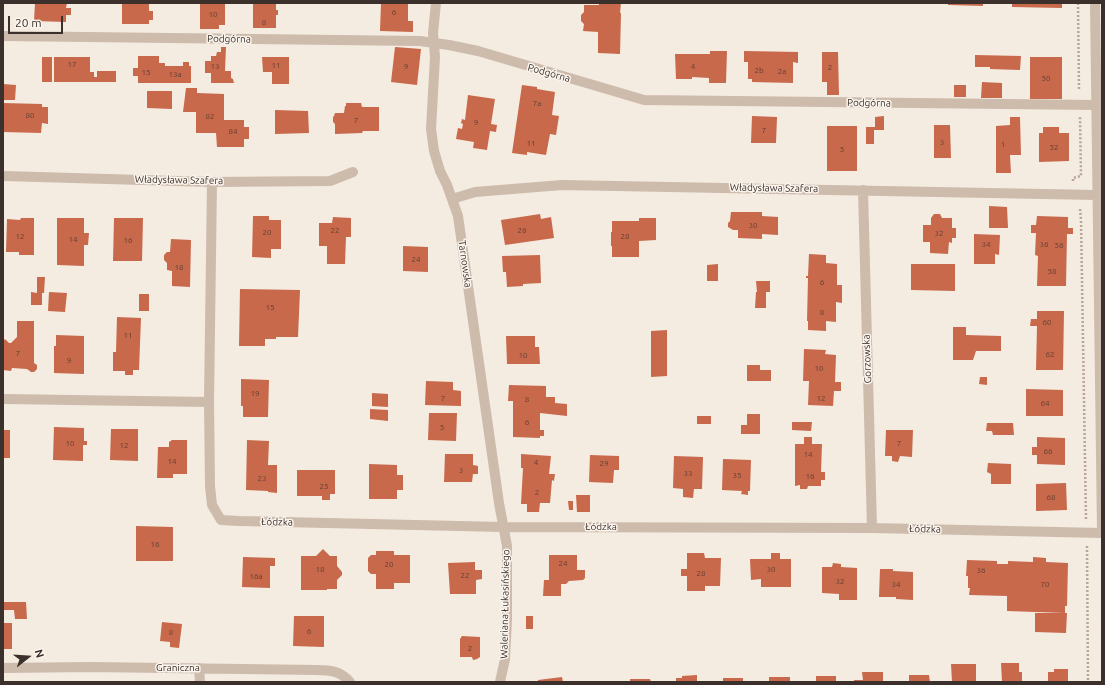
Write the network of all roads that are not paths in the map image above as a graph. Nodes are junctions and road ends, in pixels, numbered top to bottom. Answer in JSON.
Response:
{"nodes":[{"id":1,"x":436,"y":3,"type":"edge"},
{"id":2,"x":1095,"y":3,"type":"edge"},
{"id":3,"x":1099,"y":32,"type":"edge"},
{"id":4,"x":3,"y":36,"type":"edge"},
{"id":5,"x":434,"y":43,"type":"junction"},
{"id":6,"x":1096,"y":105,"type":"junction"},
{"id":7,"x":353,"y":172,"type":"dead end"},
{"id":8,"x":3,"y":176,"type":"edge"},
{"id":9,"x":212,"y":182,"type":"junction"},
{"id":10,"x":863,"y":190,"type":"junction"},
{"id":11,"x":1097,"y":195,"type":"junction"},
{"id":12,"x":452,"y":199,"type":"junction"},
{"id":13,"x":1100,"y":212,"type":"edge"},
{"id":14,"x":3,"y":399,"type":"edge"},
{"id":15,"x":208,"y":402,"type":"junction"},
{"id":16,"x":503,"y":527,"type":"junction"},
{"id":17,"x":872,"y":528,"type":"junction"},
{"id":18,"x":1102,"y":532,"type":"edge"},
{"id":19,"x":3,"y":668,"type":"edge"},
{"id":20,"x":199,"y":668,"type":"junction"},
{"id":21,"x":200,"y":682,"type":"edge"},
{"id":22,"x":350,"y":682,"type":"edge"},
{"id":23,"x":500,"y":682,"type":"edge"}],
"edges":[{"from":1,"to":5,"type":"street","name":"Tarnowska"},
{"from":2,"to":3,"type":"street"},
{"from":3,"to":6,"type":"street"},
{"from":4,"to":5,"type":"street","name":"Podgórna"},
{"from":5,"to":6,"type":"street","name":"Podgórna"},
{"from":5,"to":12,"type":"street","name":"Tarnowska"},
{"from":6,"to":11,"type":"street"},
{"from":7,"to":9,"type":"street","name":"Władysława Szafera"},
{"from":8,"to":9,"type":"street","name":"Władysława Szafera"},
{"from":9,"to":15,"type":"street","name":"Łódzka"},
{"from":10,"to":11,"type":"street","name":"Władysława Szafera"},
{"from":10,"to":12,"type":"street","name":"Władysława Szafera"},
{"from":10,"to":17,"type":"street","name":"Gorzowska"},
{"from":11,"to":13,"type":"street"},
{"from":12,"to":16,"type":"street","name":"Tarnowska"},
{"from":13,"to":18,"type":"street"},
{"from":14,"to":15,"type":"street"},
{"from":15,"to":16,"type":"street","name":"Łódzka"},
{"from":16,"to":17,"type":"street","name":"Łódzka"},
{"from":16,"to":23,"type":"street","name":"Waleriana Łukasińskiego"},
{"from":17,"to":18,"type":"street","name":"Łódzka"},
{"from":19,"to":20,"type":"street","name":"Graniczna"},
{"from":20,"to":21,"type":"street"},
{"from":20,"to":22,"type":"street","name":"Graniczna"}]}
